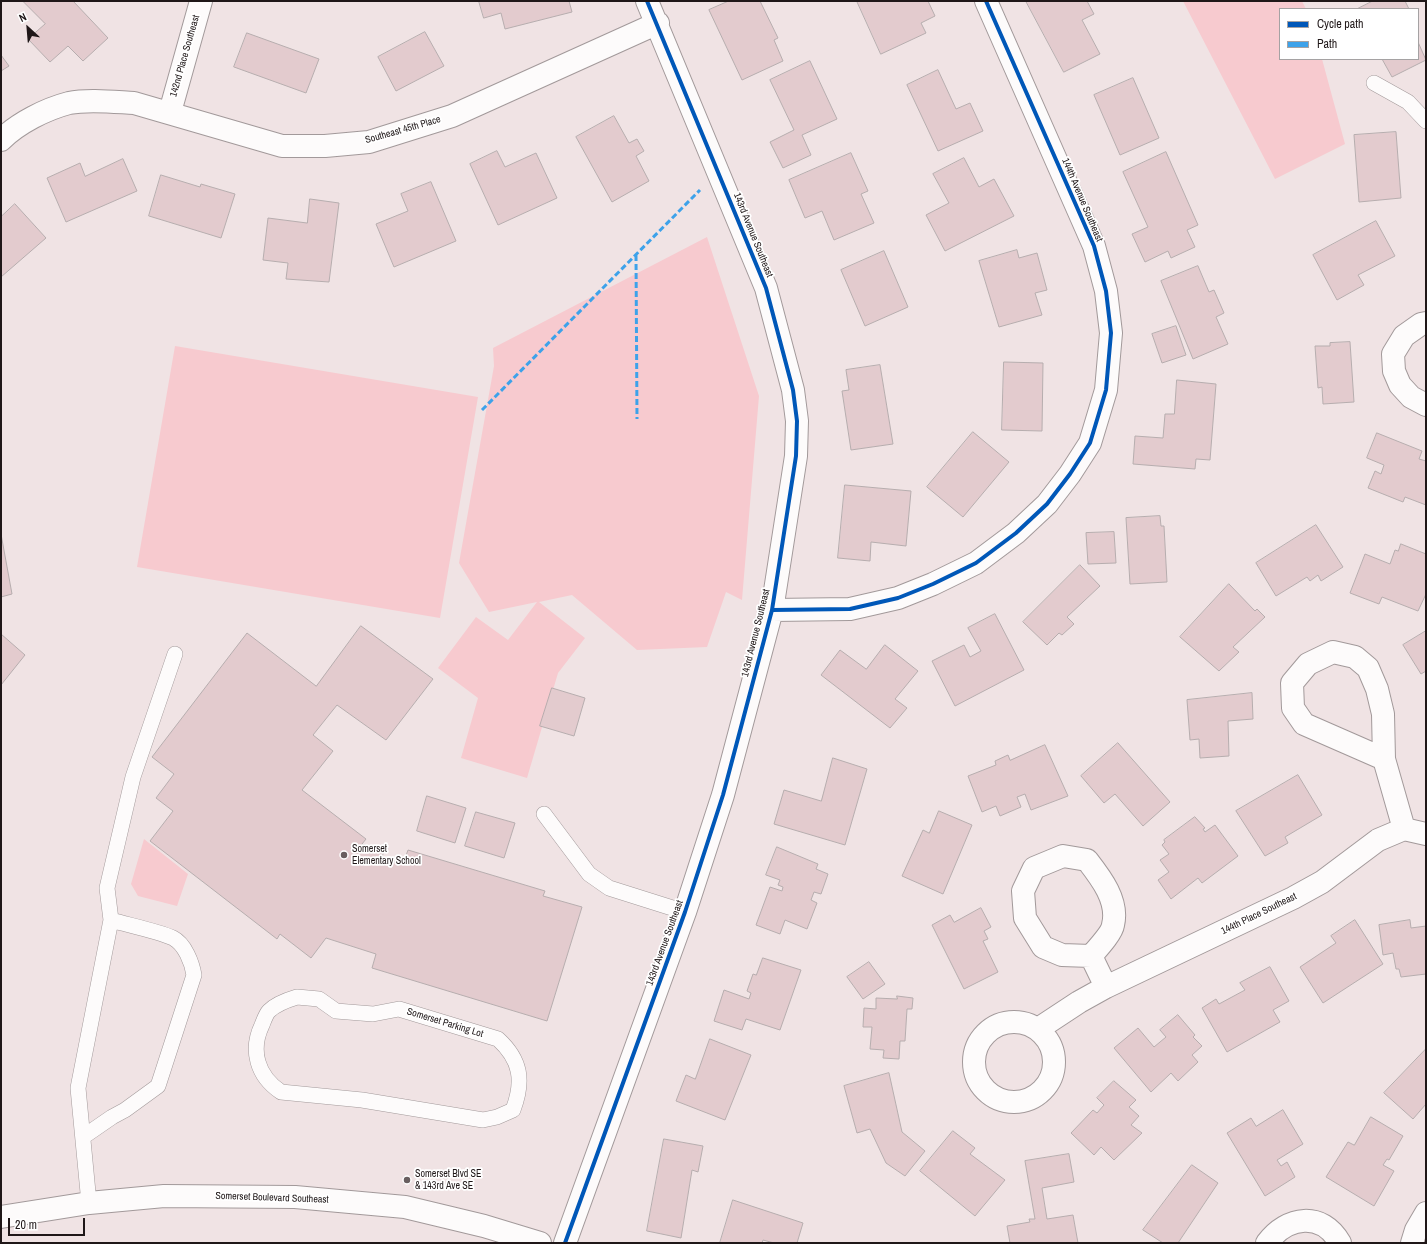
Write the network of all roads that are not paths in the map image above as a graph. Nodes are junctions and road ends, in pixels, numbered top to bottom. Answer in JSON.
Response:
{"nodes":[{"id":1,"x":201,"y":1,"type":"edge"},
{"id":2,"x":647,"y":1,"type":"edge"},
{"id":3,"x":986,"y":1,"type":"edge"},
{"id":4,"x":658,"y":23,"type":"junction"},
{"id":5,"x":1374,"y":83,"type":"dead end"},
{"id":6,"x":170,"y":112,"type":"junction"},
{"id":7,"x":1426,"y":121,"type":"edge"},
{"id":8,"x":1,"y":140,"type":"edge"},
{"id":9,"x":1426,"y":323,"type":"edge"},
{"id":10,"x":1426,"y":405,"type":"edge"},
{"id":11,"x":772,"y":610,"type":"junction"},
{"id":12,"x":175,"y":654,"type":"dead end"},
{"id":13,"x":1384,"y":759,"type":"junction"},
{"id":14,"x":544,"y":814,"type":"dead end"},
{"id":15,"x":1404,"y":829,"type":"junction"},
{"id":16,"x":1426,"y":834,"type":"edge"},
{"id":17,"x":685,"y":912,"type":"junction"},
{"id":18,"x":111,"y":920,"type":"junction"},
{"id":19,"x":1092,"y":956,"type":"junction"},
{"id":20,"x":1106,"y":987,"type":"junction"},
{"id":21,"x":1038,"y":1029,"type":"dead end"},
{"id":22,"x":362,"y":1100,"type":"joint"},
{"id":23,"x":83,"y":1137,"type":"junction"},
{"id":24,"x":89,"y":1203,"type":"junction"},
{"id":25,"x":1426,"y":1213,"type":"edge"},
{"id":26,"x":1,"y":1217,"type":"edge"},
{"id":27,"x":540,"y":1243,"type":"edge"},
{"id":28,"x":566,"y":1243,"type":"edge"},
{"id":29,"x":1267,"y":1243,"type":"edge"},
{"id":30,"x":1340,"y":1243,"type":"edge"},
{"id":31,"x":1412,"y":1243,"type":"edge"}],
"edges":[{"from":1,"to":6,"type":"street","name":"142nd Place Southeast"},
{"from":2,"to":4,"type":"street","name":"143rd Avenue Southeast"},
{"from":3,"to":11,"type":"street","name":"144th Avenue Southeast"},
{"from":4,"to":6,"type":"street","name":"Southeast 45th Place"},
{"from":4,"to":11,"type":"street","name":"143rd Avenue Southeast"},
{"from":5,"to":7,"type":"lane"},
{"from":6,"to":8,"type":"street","name":"Southeast 45th Place"},
{"from":9,"to":10,"type":"street"},
{"from":11,"to":17,"type":"street","name":"143rd Avenue Southeast"},
{"from":12,"to":18,"type":"lane"},
{"from":13,"to":13,"type":"street"},
{"from":13,"to":15,"type":"street"},
{"from":14,"to":17,"type":"lane"},
{"from":15,"to":16,"type":"street"},
{"from":15,"to":20,"type":"street","name":"144th Place Southeast"},
{"from":17,"to":28,"type":"street","name":"143rd Avenue Southeast"},
{"from":18,"to":23,"type":"lane"},
{"from":18,"to":23,"type":"lane"},
{"from":19,"to":19,"type":"street"},
{"from":19,"to":20,"type":"street"},
{"from":20,"to":21,"type":"street","name":"144th Place Southeast"},
{"from":22,"to":22,"type":"lane","name":"Somerset Parking Lot"},
{"from":23,"to":24,"type":"lane"},
{"from":24,"to":26,"type":"street","name":"Somerset Boulevard Southeast"},
{"from":24,"to":27,"type":"street","name":"Somerset Boulevard Southeast"},
{"from":25,"to":31,"type":"street"},
{"from":29,"to":30,"type":"street"}]}
